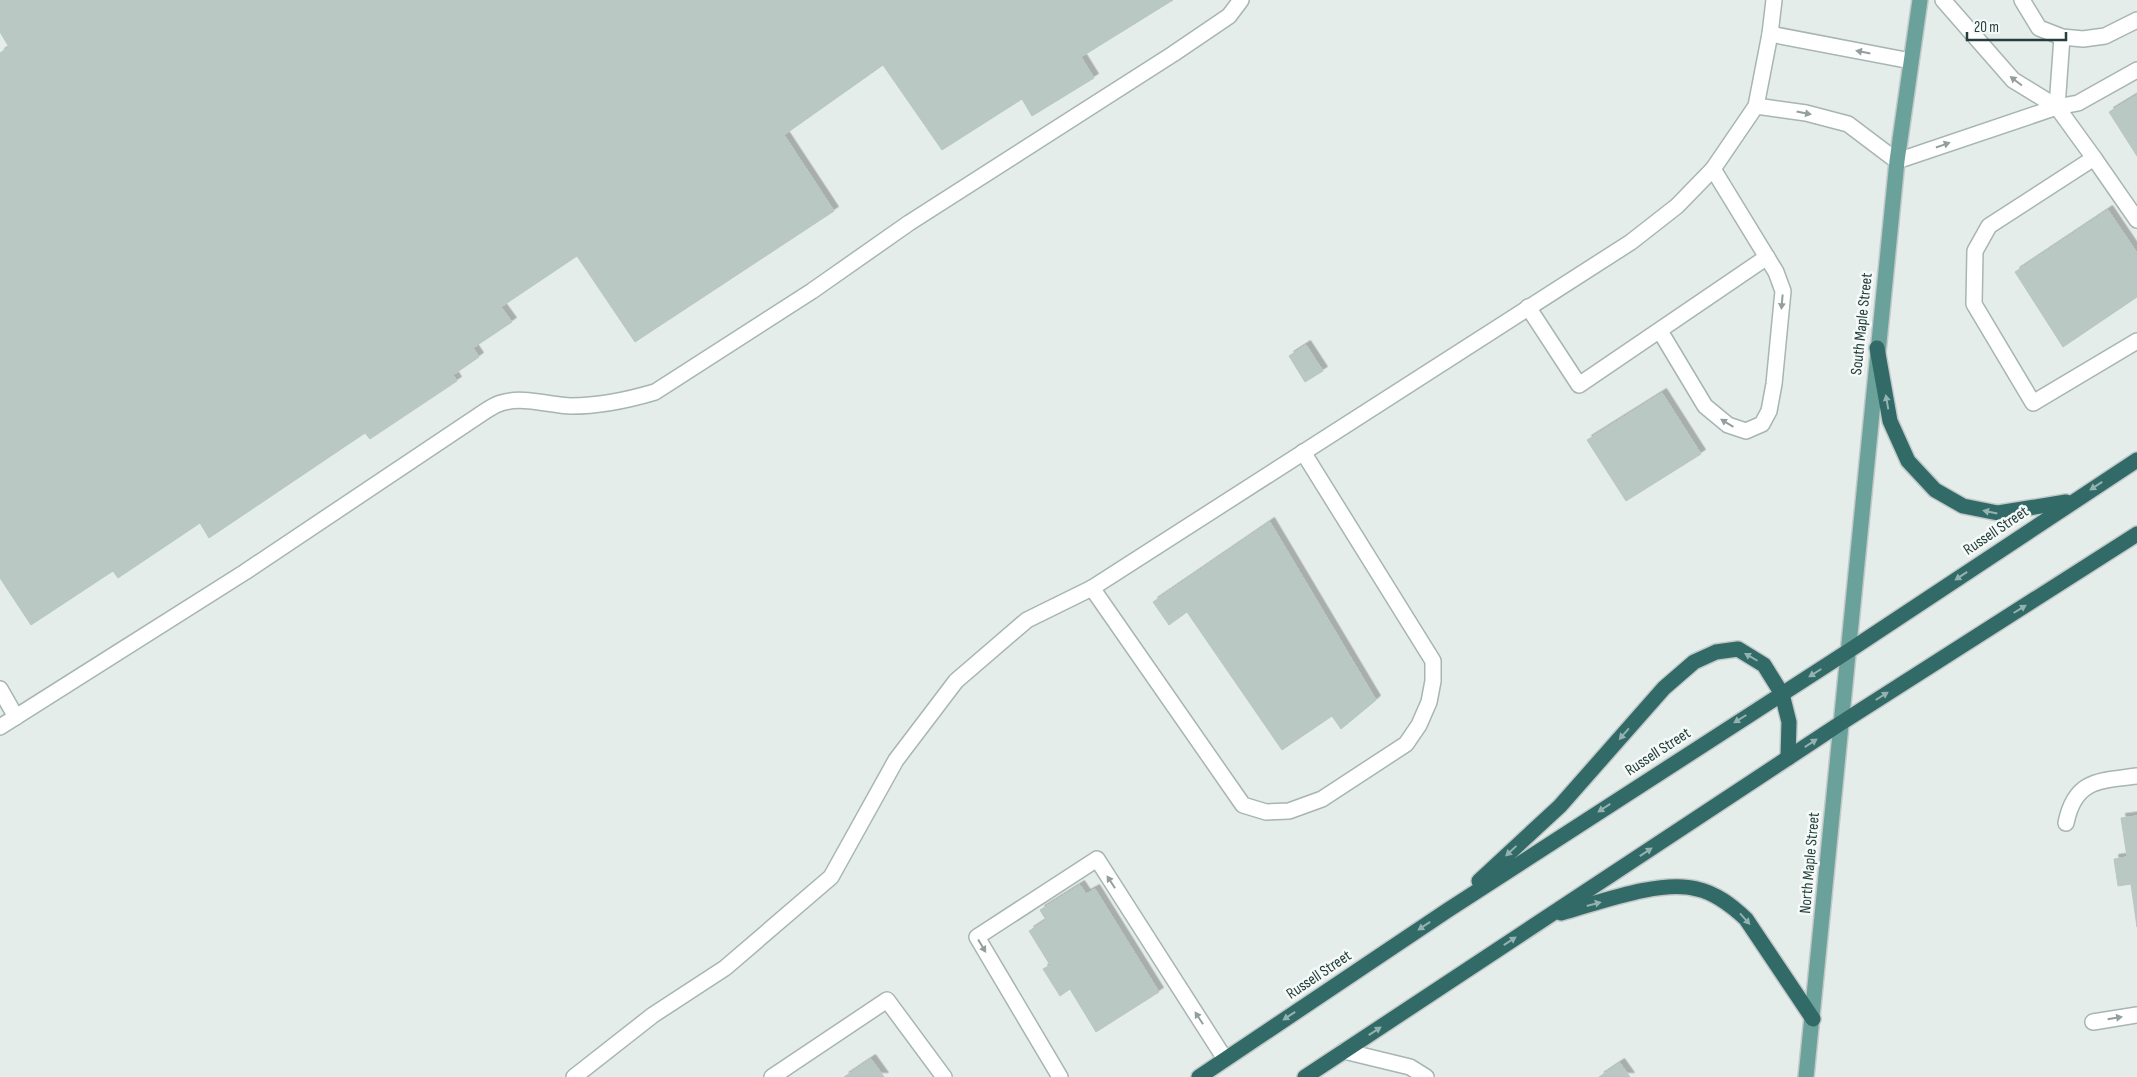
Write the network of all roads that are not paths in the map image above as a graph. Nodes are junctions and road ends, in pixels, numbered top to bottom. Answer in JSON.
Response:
{"nodes":[{"id":1,"x":1241,"y":0,"type":"edge"},
{"id":2,"x":1774,"y":0,"type":"edge"},
{"id":3,"x":1920,"y":0,"type":"edge"},
{"id":4,"x":1943,"y":0,"type":"edge"},
{"id":5,"x":2022,"y":0,"type":"edge"},
{"id":6,"x":2137,"y":20,"type":"edge"},
{"id":7,"x":1770,"y":34,"type":"junction"},
{"id":8,"x":2062,"y":37,"type":"junction"},
{"id":9,"x":1911,"y":61,"type":"junction"},
{"id":10,"x":2137,"y":70,"type":"edge"},
{"id":11,"x":1756,"y":106,"type":"junction"},
{"id":12,"x":2057,"y":107,"type":"junction"},
{"id":13,"x":2094,"y":158,"type":"junction"},
{"id":14,"x":1897,"y":161,"type":"junction"},
{"id":15,"x":1713,"y":169,"type":"junction"},
{"id":16,"x":2137,"y":220,"type":"edge"},
{"id":17,"x":1767,"y":257,"type":"junction"},
{"id":18,"x":1528,"y":307,"type":"junction"},
{"id":19,"x":1660,"y":331,"type":"junction"},
{"id":20,"x":2137,"y":340,"type":"edge"},
{"id":21,"x":1877,"y":348,"type":"junction"},
{"id":22,"x":1303,"y":452,"type":"junction"},
{"id":23,"x":2137,"y":460,"type":"edge"},
{"id":24,"x":2072,"y":501,"type":"junction"},
{"id":25,"x":2137,"y":534,"type":"edge"},
{"id":26,"x":1092,"y":588,"type":"junction"},
{"id":27,"x":1848,"y":652,"type":"junction"},
{"id":28,"x":0,"y":689,"type":"edge"},
{"id":29,"x":1782,"y":694,"type":"junction"},
{"id":30,"x":16,"y":716,"type":"junction"},
{"id":31,"x":1841,"y":723,"type":"junction"},
{"id":32,"x":0,"y":727,"type":"edge"},
{"id":33,"x":1788,"y":758,"type":"junction"},
{"id":34,"x":2137,"y":776,"type":"edge"},
{"id":35,"x":2066,"y":823,"type":"dead end"},
{"id":36,"x":1448,"y":910,"type":"junction"},
{"id":37,"x":1547,"y":917,"type":"junction"},
{"id":38,"x":2137,"y":1015,"type":"edge"},
{"id":39,"x":1813,"y":1019,"type":"junction"},
{"id":40,"x":2093,"y":1022,"type":"dead end"},
{"id":41,"x":1344,"y":1051,"type":"junction"},
{"id":42,"x":1226,"y":1059,"type":"junction"},
{"id":43,"x":574,"y":1077,"type":"edge"},
{"id":44,"x":772,"y":1077,"type":"edge"},
{"id":45,"x":944,"y":1077,"type":"edge"},
{"id":46,"x":1060,"y":1077,"type":"edge"},
{"id":47,"x":1199,"y":1077,"type":"edge"},
{"id":48,"x":1305,"y":1077,"type":"edge"},
{"id":49,"x":1426,"y":1077,"type":"edge"},
{"id":50,"x":1806,"y":1077,"type":"edge"}],
"edges":[{"from":1,"to":30,"type":"lane"},
{"from":2,"to":7,"type":"lane"},
{"from":3,"to":9,"type":"main road","name":"South Maple Street"},
{"from":12,"to":4,"type":"lane","one_way":true},
{"from":5,"to":8,"type":"lane"},
{"from":6,"to":8,"type":"lane"},
{"from":9,"to":7,"type":"lane","one_way":true},
{"from":7,"to":11,"type":"lane"},
{"from":8,"to":12,"type":"lane"},
{"from":9,"to":14,"type":"main road","name":"South Maple Street"},
{"from":10,"to":12,"type":"lane"},
{"from":11,"to":14,"type":"lane","one_way":true},
{"from":11,"to":15,"type":"lane"},
{"from":12,"to":13,"type":"lane"},
{"from":14,"to":12,"type":"lane","one_way":true},
{"from":13,"to":16,"type":"lane"},
{"from":13,"to":20,"type":"lane"},
{"from":14,"to":21,"type":"main road","name":"South Maple Street"},
{"from":15,"to":17,"type":"lane"},
{"from":15,"to":18,"type":"lane"},
{"from":17,"to":19,"type":"lane"},
{"from":17,"to":19,"type":"lane","one_way":true},
{"from":18,"to":19,"type":"lane"},
{"from":18,"to":22,"type":"lane"},
{"from":24,"to":21,"type":"highway","one_way":true},
{"from":21,"to":27,"type":"main road","name":"South Maple Street"},
{"from":22,"to":26,"type":"lane"},
{"from":22,"to":26,"type":"lane"},
{"from":23,"to":24,"type":"highway","name":"Russell Street","one_way":true},
{"from":24,"to":27,"type":"highway","name":"Russell Street","one_way":true},
{"from":31,"to":25,"type":"highway","one_way":true},
{"from":26,"to":43,"type":"lane"},
{"from":27,"to":29,"type":"highway","name":"Russell Street","one_way":true},
{"from":27,"to":31,"type":"main road","name":"North Maple Street"},
{"from":28,"to":30,"type":"lane"},
{"from":29,"to":33,"type":"highway"},
{"from":29,"to":36,"type":"highway","name":"Russell Street","one_way":true},
{"from":29,"to":36,"type":"highway","one_way":true},
{"from":30,"to":32,"type":"lane"},
{"from":33,"to":31,"type":"highway","one_way":true},
{"from":31,"to":39,"type":"main road","name":"North Maple Street"},
{"from":37,"to":33,"type":"highway","one_way":true},
{"from":34,"to":35,"type":"lane"},
{"from":36,"to":42,"type":"highway","name":"Russell Street","one_way":true},
{"from":37,"to":39,"type":"highway","one_way":true},
{"from":41,"to":37,"type":"highway","one_way":true},
{"from":40,"to":38,"type":"lane","one_way":true},
{"from":39,"to":50,"type":"main road","name":"North Maple Street"},
{"from":41,"to":48,"type":"highway"},
{"from":41,"to":49,"type":"lane"},
{"from":42,"to":46,"type":"lane","one_way":true},
{"from":42,"to":47,"type":"highway","name":"Russell Street"},
{"from":44,"to":45,"type":"lane"}]}
